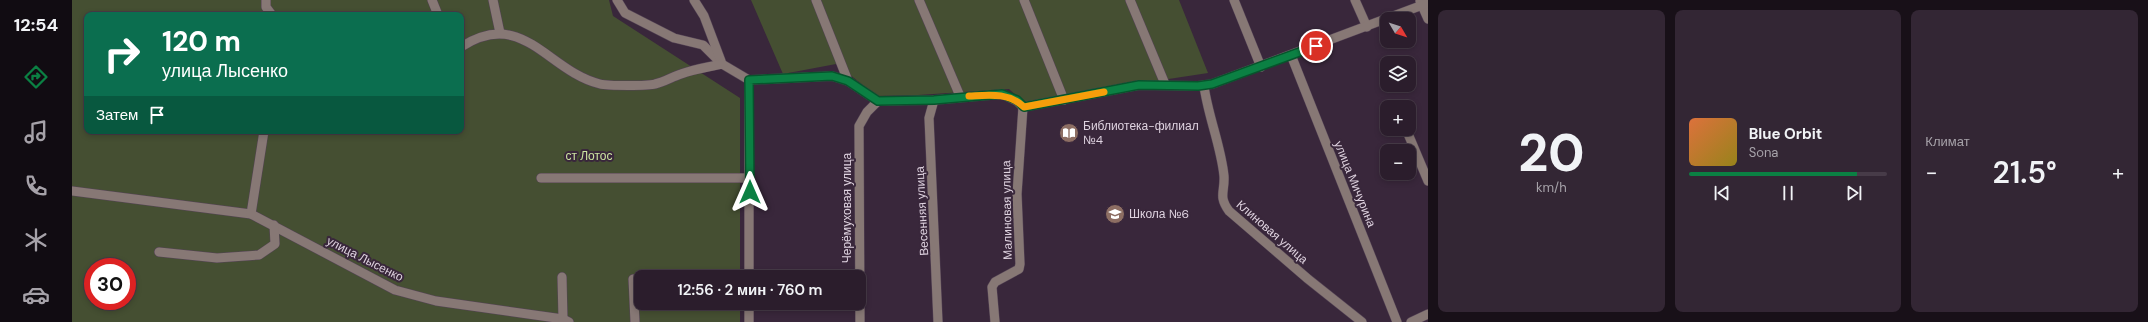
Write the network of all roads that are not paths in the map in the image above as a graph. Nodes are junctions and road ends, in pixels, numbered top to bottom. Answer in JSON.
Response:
{"nodes":[{"id":1,"x":266,"y":0,"type":"edge"},
{"id":2,"x":432,"y":0,"type":"edge"},
{"id":3,"x":493,"y":0,"type":"edge"},
{"id":4,"x":617,"y":0,"type":"edge"},
{"id":5,"x":694,"y":0,"type":"edge"},
{"id":6,"x":816,"y":0,"type":"edge"},
{"id":7,"x":919,"y":0,"type":"edge"},
{"id":8,"x":1024,"y":0,"type":"edge"},
{"id":9,"x":1130,"y":0,"type":"edge"},
{"id":10,"x":1234,"y":0,"type":"edge"},
{"id":11,"x":1355,"y":0,"type":"edge"},
{"id":12,"x":1423,"y":3,"type":"edge"},
{"id":13,"x":270,"y":12,"type":"edge"},
{"id":14,"x":437,"y":12,"type":"edge"},
{"id":15,"x":1428,"y":19,"type":"edge"},
{"id":16,"x":1367,"y":27,"type":"junction"},
{"id":17,"x":500,"y":33,"type":"junction"},
{"id":18,"x":464,"y":45,"type":"edge"},
{"id":19,"x":1291,"y":55,"type":"junction"},
{"id":20,"x":722,"y":64,"type":"junction"},
{"id":21,"x":1261,"y":67,"type":"junction"},
{"id":22,"x":749,"y":80,"type":"junction"},
{"id":23,"x":848,"y":81,"type":"junction"},
{"id":24,"x":1165,"y":84,"type":"junction"},
{"id":25,"x":1204,"y":86,"type":"junction"},
{"id":26,"x":960,"y":96,"type":"junction"},
{"id":27,"x":934,"y":100,"type":"junction"},
{"id":28,"x":1064,"y":100,"type":"junction"},
{"id":29,"x":878,"y":101,"type":"junction"},
{"id":30,"x":1024,"y":107,"type":"junction"},
{"id":31,"x":264,"y":134,"type":"edge"},
{"id":32,"x":1409,"y":136,"type":"edge"},
{"id":33,"x":541,"y":178,"type":"dead end"},
{"id":34,"x":750,"y":178,"type":"junction"},
{"id":35,"x":1428,"y":181,"type":"edge"},
{"id":36,"x":72,"y":191,"type":"edge"},
{"id":37,"x":251,"y":214,"type":"junction"},
{"id":38,"x":274,"y":225,"type":"junction"},
{"id":39,"x":159,"y":252,"type":"dead end"},
{"id":40,"x":749,"y":270,"type":"edge"},
{"id":41,"x":562,"y":277,"type":"dead end"},
{"id":42,"x":633,"y":279,"type":"dead end"},
{"id":43,"x":749,"y":310,"type":"edge"},
{"id":44,"x":1428,"y":314,"type":"edge"},
{"id":45,"x":566,"y":320,"type":"edge"},
{"id":46,"x":635,"y":322,"type":"edge"},
{"id":47,"x":748,"y":322,"type":"edge"},
{"id":48,"x":860,"y":322,"type":"edge"},
{"id":49,"x":938,"y":322,"type":"edge"},
{"id":50,"x":995,"y":322,"type":"edge"},
{"id":51,"x":1362,"y":322,"type":"edge"},
{"id":52,"x":1397,"y":322,"type":"edge"},
{"id":53,"x":1411,"y":322,"type":"edge"}],
"edges":[{"from":1,"to":13,"type":"street"},
{"from":2,"to":14,"type":"street"},
{"from":3,"to":17,"type":"street"},
{"from":4,"to":20,"type":"street"},
{"from":5,"to":20,"type":"street"},
{"from":6,"to":23,"type":"street"},
{"from":7,"to":26,"type":"street"},
{"from":8,"to":28,"type":"street"},
{"from":9,"to":24,"type":"street"},
{"from":10,"to":21,"type":"street"},
{"from":11,"to":16,"type":"street"},
{"from":12,"to":15,"type":"street"},
{"from":12,"to":16,"type":"street"},
{"from":16,"to":19,"type":"street"},
{"from":17,"to":18,"type":"street"},
{"from":17,"to":20,"type":"street"},
{"from":19,"to":21,"type":"street"},
{"from":19,"to":52,"type":"street","name":"улица Мичурина"},
{"from":20,"to":22,"type":"street"},
{"from":21,"to":25,"type":"street"},
{"from":22,"to":23,"type":"street"},
{"from":22,"to":34,"type":"street"},
{"from":23,"to":29,"type":"street"},
{"from":24,"to":25,"type":"street"},
{"from":24,"to":28,"type":"street"},
{"from":25,"to":51,"type":"street","name":"Клиновая улица"},
{"from":26,"to":27,"type":"street"},
{"from":26,"to":30,"type":"street"},
{"from":27,"to":29,"type":"street"},
{"from":27,"to":49,"type":"street","name":"Весенняя улица"},
{"from":28,"to":30,"type":"street"},
{"from":29,"to":48,"type":"street","name":"Черёмуховая улица"},
{"from":30,"to":50,"type":"street","name":"Малиновая улица"},
{"from":31,"to":37,"type":"street"},
{"from":32,"to":35,"type":"street"},
{"from":33,"to":34,"type":"street"},
{"from":34,"to":40,"type":"street"},
{"from":36,"to":37,"type":"street","name":"улица Лысенко"},
{"from":37,"to":38,"type":"street","name":"улица Лысенко"},
{"from":38,"to":39,"type":"street"},
{"from":38,"to":45,"type":"street","name":"улица Лысенко"},
{"from":41,"to":45,"type":"street"},
{"from":42,"to":46,"type":"street"},
{"from":43,"to":47,"type":"street"},
{"from":44,"to":53,"type":"street"}]}
